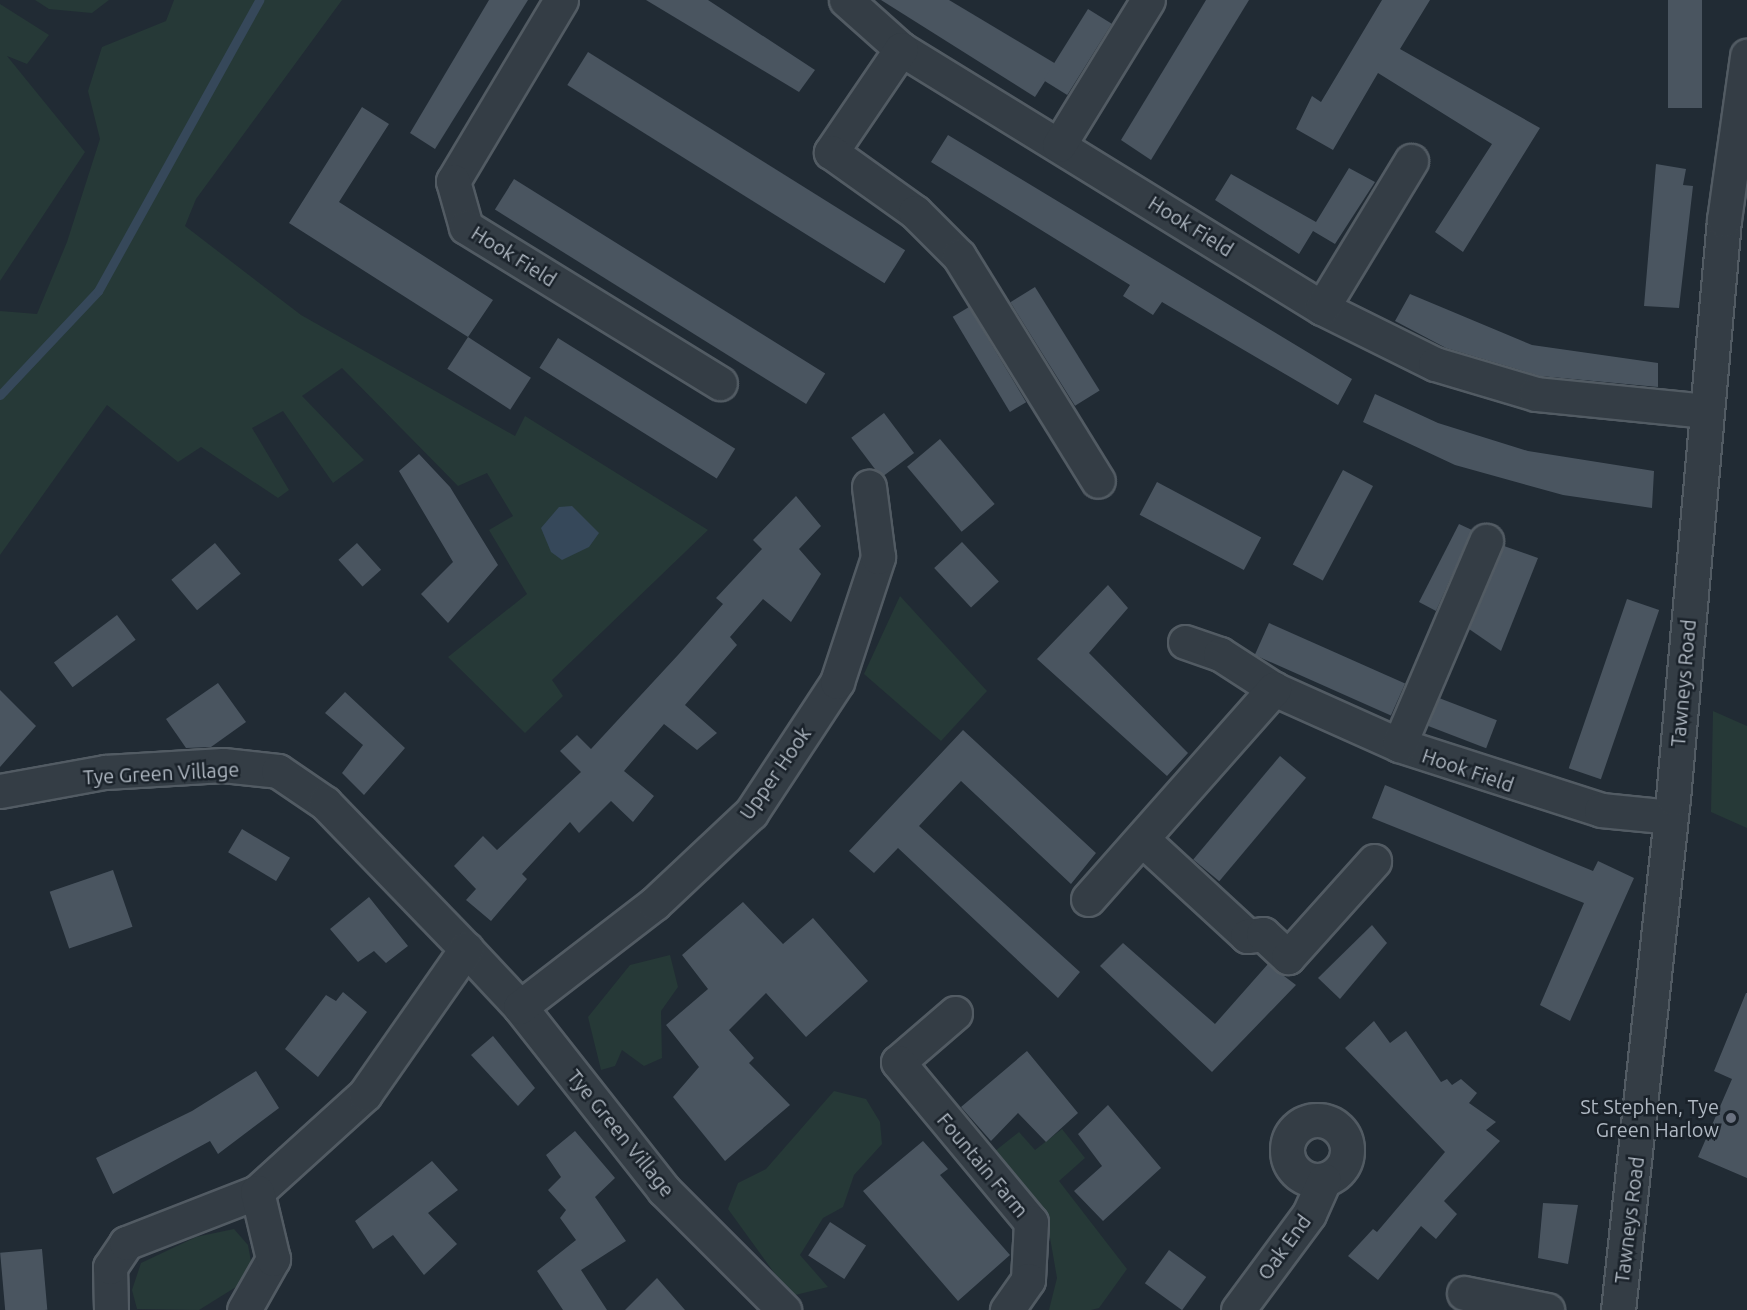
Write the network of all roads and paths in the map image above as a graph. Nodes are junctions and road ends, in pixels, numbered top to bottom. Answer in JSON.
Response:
{"nodes":[{"id":1,"x":561,"y":0,"type":"edge"},
{"id":2,"x":846,"y":0,"type":"edge"},
{"id":3,"x":1148,"y":0,"type":"edge"},
{"id":4,"x":901,"y":49,"type":"junction"},
{"id":5,"x":1747,"y":56,"type":"edge"},
{"id":6,"x":1059,"y":145,"type":"junction"},
{"id":7,"x":1411,"y":161,"type":"dead end"},
{"id":8,"x":1736,"y":221,"type":"edge"},
{"id":9,"x":1322,"y":308,"type":"junction"},
{"id":10,"x":720,"y":383,"type":"dead end"},
{"id":11,"x":1705,"y":411,"type":"junction"},
{"id":12,"x":1098,"y":481,"type":"dead end"},
{"id":13,"x":869,"y":487,"type":"dead end"},
{"id":14,"x":1486,"y":541,"type":"dead end"},
{"id":15,"x":1185,"y":642,"type":"dead end"},
{"id":16,"x":1274,"y":689,"type":"junction"},
{"id":17,"x":1399,"y":745,"type":"junction"},
{"id":18,"x":0,"y":791,"type":"edge"},
{"id":19,"x":1671,"y":817,"type":"junction"},
{"id":20,"x":1142,"y":839,"type":"junction"},
{"id":21,"x":1374,"y":861,"type":"dead end"},
{"id":22,"x":1088,"y":899,"type":"dead end"},
{"id":23,"x":466,"y":949,"type":"junction"},
{"id":24,"x":520,"y":1007,"type":"junction"},
{"id":25,"x":955,"y":1013,"type":"dead end"},
{"id":26,"x":1324,"y":1180,"type":"dead end"},
{"id":27,"x":257,"y":1192,"type":"junction"},
{"id":28,"x":1464,"y":1293,"type":"dead end"},
{"id":29,"x":111,"y":1310,"type":"edge"},
{"id":30,"x":244,"y":1310,"type":"edge"},
{"id":31,"x":784,"y":1310,"type":"edge"},
{"id":32,"x":1006,"y":1310,"type":"edge"},
{"id":33,"x":1238,"y":1310,"type":"edge"},
{"id":34,"x":1547,"y":1310,"type":"edge"},
{"id":35,"x":1618,"y":1310,"type":"edge"}],
"edges":[{"from":1,"to":10,"type":"street","name":"Hook Field"},
{"from":2,"to":4,"type":"street","name":"Hook Field"},
{"from":3,"to":6,"type":"street"},
{"from":4,"to":6,"type":"street","name":"Hook Field"},
{"from":4,"to":12,"type":"street"},
{"from":5,"to":8,"type":"street","name":"Tawneys Road"},
{"from":6,"to":9,"type":"street","name":"Hook Field"},
{"from":7,"to":9,"type":"street"},
{"from":8,"to":11,"type":"street","name":"Tawneys Road"},
{"from":9,"to":11,"type":"street","name":"Hook Field"},
{"from":11,"to":19,"type":"street","name":"Tawneys Road"},
{"from":13,"to":24,"type":"street","name":"Upper Hook"},
{"from":14,"to":17,"type":"street"},
{"from":15,"to":16,"type":"street","name":"Hook Field"},
{"from":16,"to":17,"type":"street","name":"Hook Field"},
{"from":16,"to":20,"type":"street"},
{"from":17,"to":19,"type":"street","name":"Hook Field"},
{"from":18,"to":23,"type":"street","name":"Tye Green Village"},
{"from":19,"to":35,"type":"street","name":"Tawneys Road"},
{"from":20,"to":21,"type":"street"},
{"from":20,"to":22,"type":"street"},
{"from":23,"to":24,"type":"street","name":"Tye Green Village"},
{"from":23,"to":27,"type":"street"},
{"from":24,"to":31,"type":"street","name":"Tye Green Village"},
{"from":25,"to":32,"type":"street","name":"Fountain Farm"},
{"from":26,"to":33,"type":"street","name":"Oak End"},
{"from":27,"to":29,"type":"street"},
{"from":27,"to":30,"type":"street"},
{"from":28,"to":34,"type":"street"}]}
